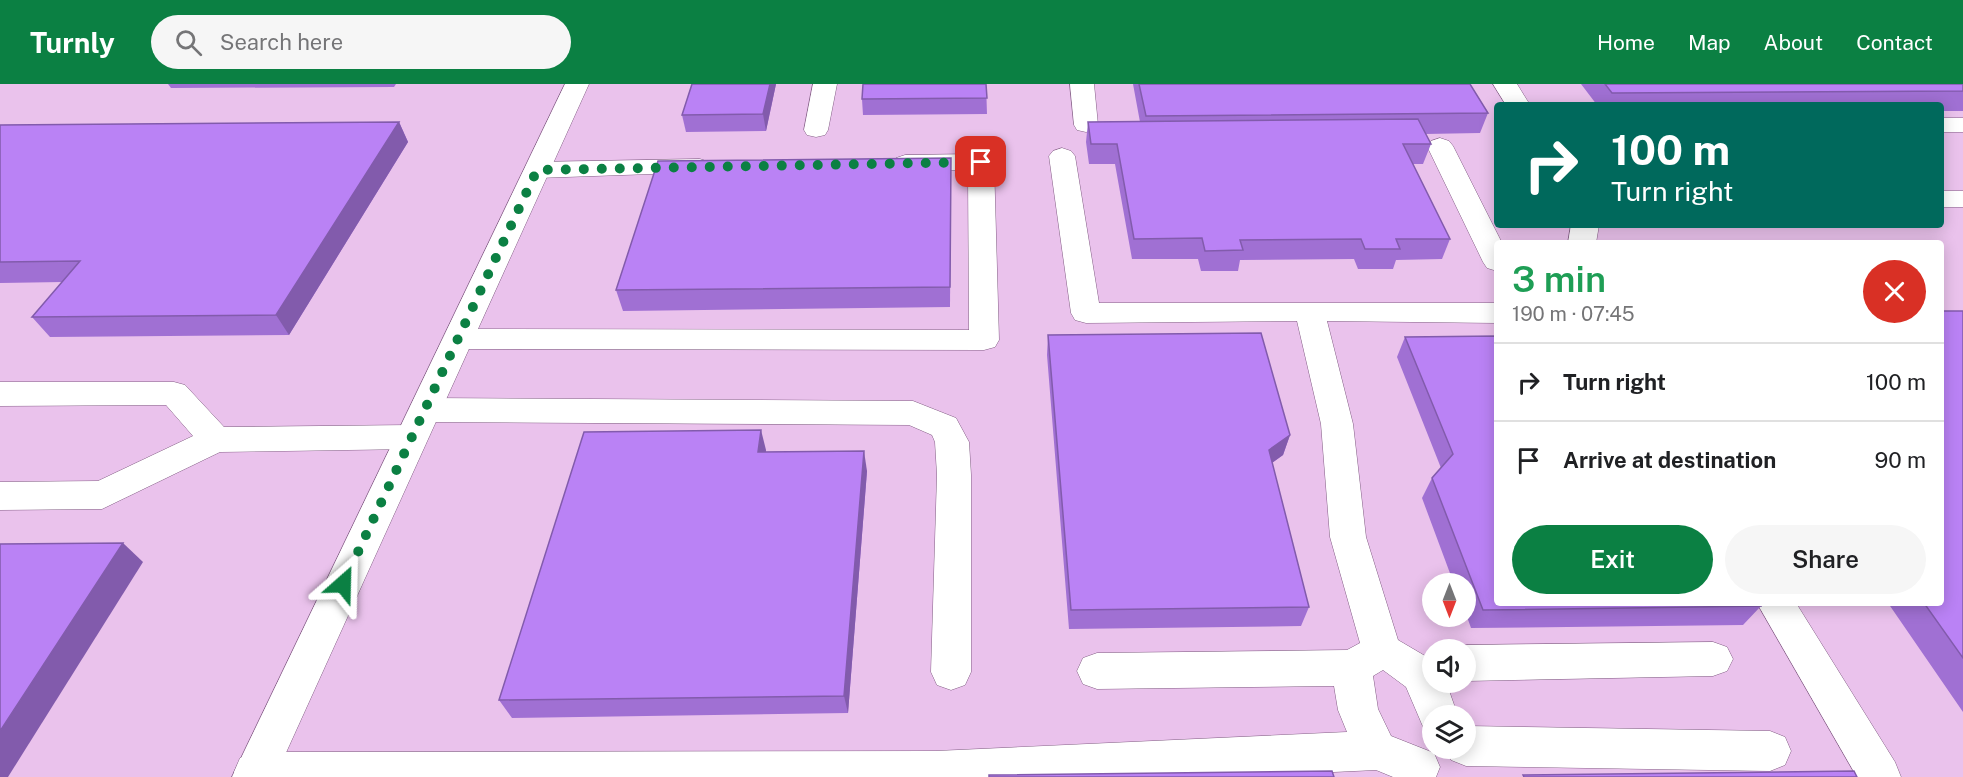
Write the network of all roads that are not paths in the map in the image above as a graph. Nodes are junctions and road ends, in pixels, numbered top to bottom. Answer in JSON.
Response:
{"nodes":[{"id":1,"x":577,"y":84,"type":"edge"},
{"id":2,"x":825,"y":84,"type":"edge"},
{"id":3,"x":1082,"y":84,"type":"edge"},
{"id":4,"x":1505,"y":84,"type":"edge"},
{"id":5,"x":1516,"y":102,"type":"edge"},
{"id":6,"x":1086,"y":125,"type":"edge"},
{"id":7,"x":1944,"y":125,"type":"edge"},
{"id":8,"x":1963,"y":125,"type":"edge"},
{"id":9,"x":816,"y":130,"type":"dead end"},
{"id":10,"x":1440,"y":146,"type":"dead end"},
{"id":11,"x":1062,"y":156,"type":"dead end"},
{"id":12,"x":875,"y":164,"type":"edge"},
{"id":13,"x":722,"y":166,"type":"edge"},
{"id":14,"x":537,"y":170,"type":"junction"},
{"id":15,"x":1944,"y":199,"type":"edge"},
{"id":16,"x":1963,"y":199,"type":"edge"},
{"id":17,"x":1494,"y":256,"type":"edge"},
{"id":18,"x":1310,"y":311,"type":"junction"},
{"id":19,"x":1494,"y":313,"type":"edge"},
{"id":20,"x":458,"y":339,"type":"junction"},
{"id":21,"x":0,"y":393,"type":"edge"},
{"id":22,"x":418,"y":424,"type":"junction"},
{"id":23,"x":216,"y":440,"type":"junction"},
{"id":24,"x":0,"y":496,"type":"edge"},
{"id":25,"x":1778,"y":606,"type":"edge"},
{"id":26,"x":1713,"y":659,"type":"dead end"},
{"id":27,"x":1394,"y":662,"type":"edge"},
{"id":28,"x":1476,"y":663,"type":"edge"},
{"id":29,"x":1097,"y":671,"type":"dead end"},
{"id":30,"x":951,"y":672,"type":"dead end"},
{"id":31,"x":1434,"y":705,"type":"edge"},
{"id":32,"x":1476,"y":746,"type":"edge"},
{"id":33,"x":1376,"y":750,"type":"junction"},
{"id":34,"x":1770,"y":751,"type":"dead end"},
{"id":35,"x":1428,"y":764,"type":"edge"},
{"id":36,"x":471,"y":774,"type":"edge"},
{"id":37,"x":936,"y":774,"type":"edge"},
{"id":38,"x":254,"y":775,"type":"edge"},
{"id":39,"x":1880,"y":777,"type":"edge"}],
"edges":[{"from":1,"to":14,"type":"main road"},
{"from":2,"to":9,"type":"main road"},
{"from":3,"to":6,"type":"main road"},
{"from":4,"to":5,"type":"main road"},
{"from":7,"to":8,"type":"main road"},
{"from":10,"to":17,"type":"main road"},
{"from":11,"to":18,"type":"main road"},
{"from":12,"to":20,"type":"main road"},
{"from":13,"to":14,"type":"main road"},
{"from":14,"to":20,"type":"main road"},
{"from":15,"to":16,"type":"main road"},
{"from":18,"to":19,"type":"main road"},
{"from":18,"to":27,"type":"main road"},
{"from":20,"to":22,"type":"main road"},
{"from":21,"to":23,"type":"main road"},
{"from":22,"to":23,"type":"main road"},
{"from":22,"to":30,"type":"main road"},
{"from":22,"to":38,"type":"main road"},
{"from":23,"to":24,"type":"main road"},
{"from":25,"to":39,"type":"main road"},
{"from":26,"to":28,"type":"main road"},
{"from":27,"to":29,"type":"main road"},
{"from":27,"to":31,"type":"main road"},
{"from":27,"to":33,"type":"main road"},
{"from":32,"to":34,"type":"main road"},
{"from":33,"to":35,"type":"main road"},
{"from":33,"to":37,"type":"main road"},
{"from":36,"to":37,"type":"main road"},
{"from":36,"to":38,"type":"main road"}]}
